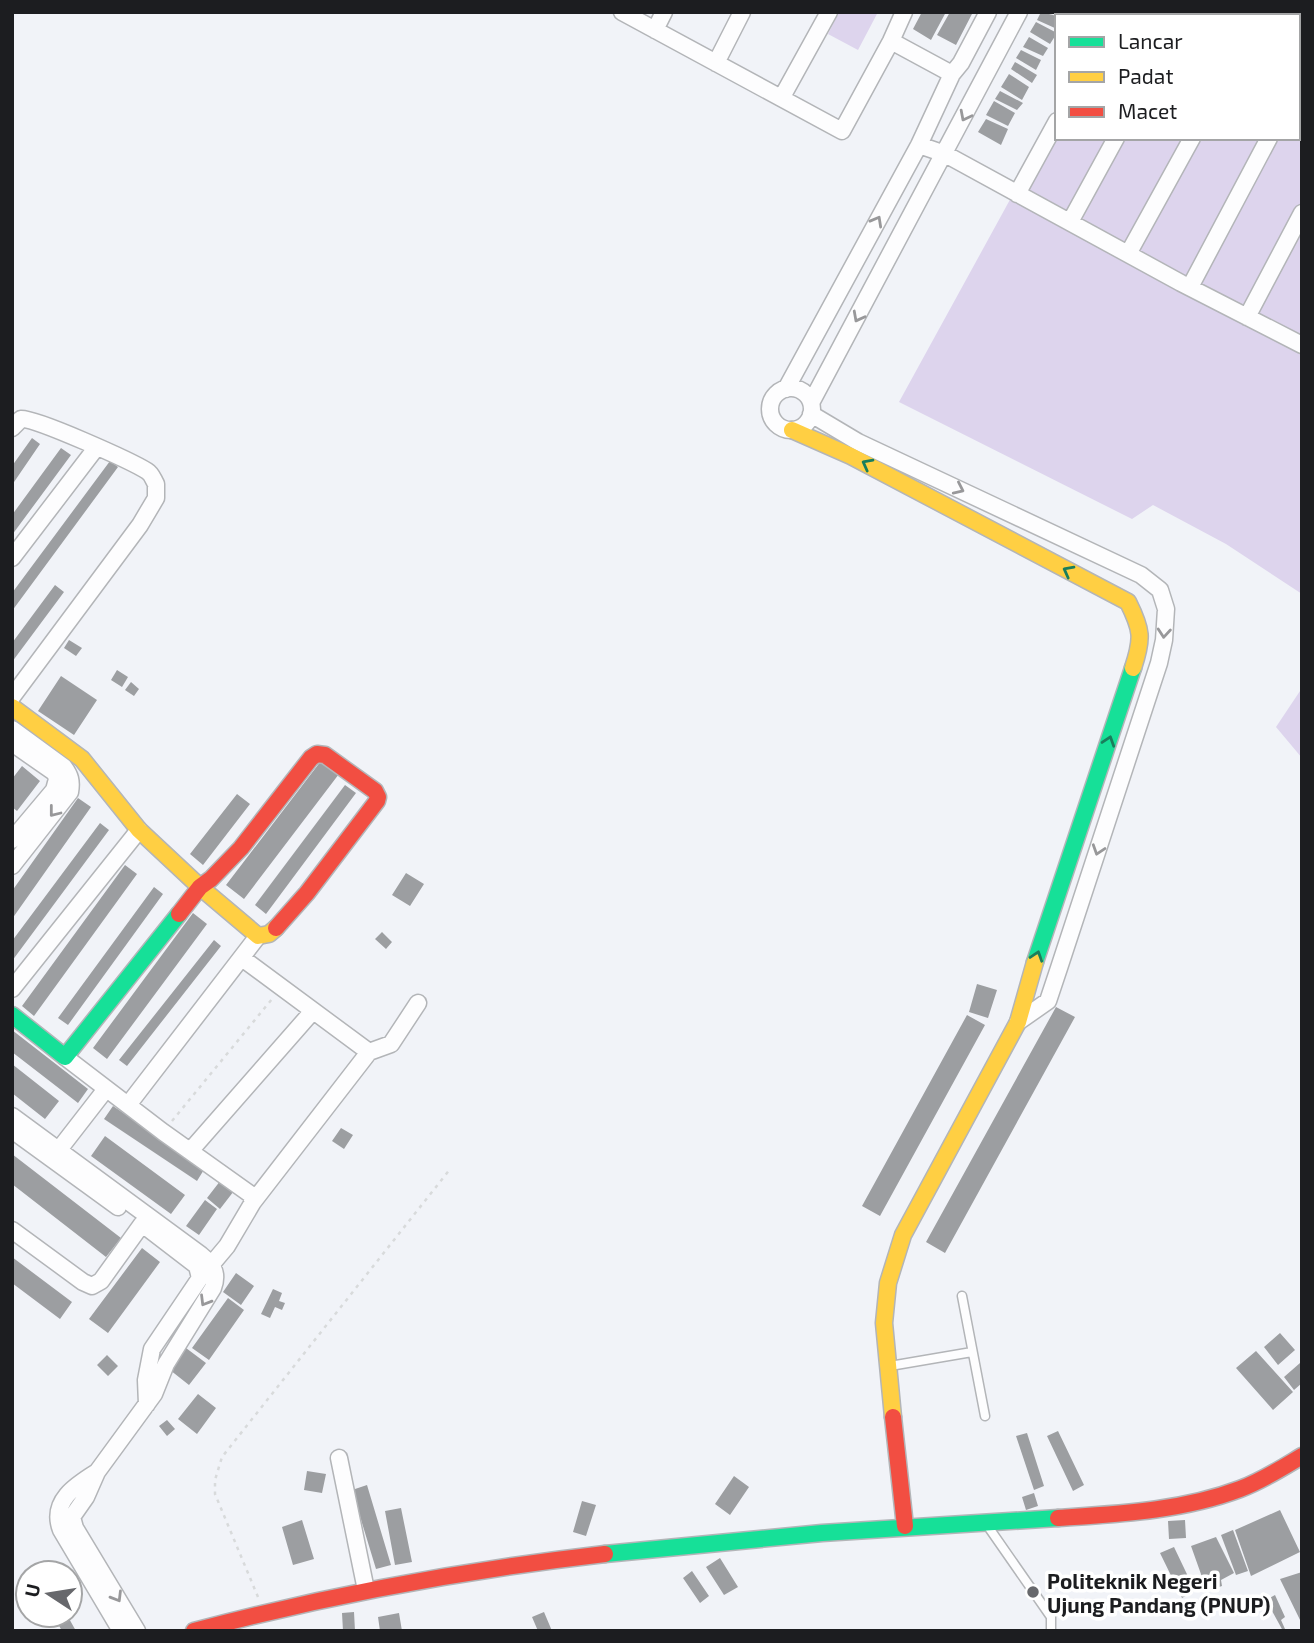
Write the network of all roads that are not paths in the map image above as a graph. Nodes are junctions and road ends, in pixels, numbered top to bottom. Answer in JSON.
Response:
{"nodes":[{"id":1,"x":622,"y":12,"type":"edge"},
{"id":2,"x":664,"y":12,"type":"edge"},
{"id":3,"x":742,"y":12,"type":"edge"},
{"id":4,"x":829,"y":12,"type":"edge"},
{"id":5,"x":904,"y":12,"type":"edge"},
{"id":6,"x":988,"y":12,"type":"edge"},
{"id":7,"x":1019,"y":12,"type":"edge"},
{"id":8,"x":654,"y":30,"type":"junction"},
{"id":9,"x":891,"y":41,"type":"junction"},
{"id":10,"x":716,"y":62,"type":"junction"},
{"id":11,"x":957,"y":69,"type":"junction"},
{"id":12,"x":986,"y":74,"type":"junction"},
{"id":13,"x":782,"y":97,"type":"junction"},
{"id":14,"x":1055,"y":125,"type":"edge"},
{"id":15,"x":1115,"y":140,"type":"edge"},
{"id":16,"x":1191,"y":140,"type":"edge"},
{"id":17,"x":1268,"y":140,"type":"edge"},
{"id":18,"x":919,"y":145,"type":"junction"},
{"id":19,"x":945,"y":154,"type":"junction"},
{"id":20,"x":1017,"y":194,"type":"junction"},
{"id":21,"x":1302,"y":213,"type":"edge"},
{"id":22,"x":1070,"y":222,"type":"junction"},
{"id":23,"x":1128,"y":254,"type":"junction"},
{"id":24,"x":1189,"y":287,"type":"junction"},
{"id":25,"x":1247,"y":317,"type":"junction"},
{"id":26,"x":1302,"y":345,"type":"edge"},
{"id":27,"x":786,"y":389,"type":"junction"},
{"id":28,"x":811,"y":408,"type":"junction"},
{"id":29,"x":12,"y":428,"type":"edge"},
{"id":30,"x":792,"y":430,"type":"junction"},
{"id":31,"x":96,"y":448,"type":"junction"},
{"id":32,"x":12,"y":558,"type":"edge"},
{"id":33,"x":12,"y":697,"type":"edge"},
{"id":34,"x":12,"y":707,"type":"edge"},
{"id":35,"x":12,"y":729,"type":"edge"},
{"id":36,"x":12,"y":743,"type":"edge"},
{"id":37,"x":64,"y":781,"type":"junction"},
{"id":38,"x":106,"y":790,"type":"junction"},
{"id":39,"x":139,"y":830,"type":"junction"},
{"id":40,"x":12,"y":840,"type":"edge"},
{"id":41,"x":12,"y":866,"type":"edge"},
{"id":42,"x":200,"y":887,"type":"junction"},
{"id":43,"x":258,"y":936,"type":"junction"},
{"id":44,"x":242,"y":958,"type":"junction"},
{"id":45,"x":12,"y":989,"type":"edge"},
{"id":46,"x":418,"y":1003,"type":"dead end"},
{"id":47,"x":312,"y":1012,"type":"junction"},
{"id":48,"x":12,"y":1015,"type":"edge"},
{"id":49,"x":1018,"y":1022,"type":"junction"},
{"id":50,"x":369,"y":1052,"type":"junction"},
{"id":51,"x":65,"y":1057,"type":"junction"},
{"id":52,"x":106,"y":1089,"type":"junction"},
{"id":53,"x":128,"y":1105,"type":"junction"},
{"id":54,"x":12,"y":1116,"type":"edge"},
{"id":55,"x":12,"y":1130,"type":"edge"},
{"id":56,"x":191,"y":1150,"type":"junction"},
{"id":57,"x":55,"y":1154,"type":"junction"},
{"id":58,"x":253,"y":1202,"type":"junction"},
{"id":59,"x":142,"y":1224,"type":"junction"},
{"id":60,"x":12,"y":1230,"type":"edge"},
{"id":61,"x":212,"y":1264,"type":"junction"},
{"id":62,"x":200,"y":1278,"type":"junction"},
{"id":63,"x":962,"y":1296,"type":"dead end"},
{"id":64,"x":972,"y":1352,"type":"junction"},
{"id":65,"x":887,"y":1366,"type":"junction"},
{"id":66,"x":151,"y":1387,"type":"junction"},
{"id":67,"x":985,"y":1416,"type":"dead end"},
{"id":68,"x":1302,"y":1455,"type":"edge"},
{"id":69,"x":339,"y":1458,"type":"dead end"},
{"id":70,"x":81,"y":1491,"type":"junction"},
{"id":71,"x":986,"y":1522,"type":"junction"},
{"id":72,"x":905,"y":1526,"type":"junction"},
{"id":73,"x":366,"y":1590,"type":"junction"},
{"id":74,"x":121,"y":1631,"type":"edge"},
{"id":75,"x":137,"y":1631,"type":"edge"},
{"id":76,"x":194,"y":1631,"type":"edge"},
{"id":77,"x":1051,"y":1631,"type":"edge"}],
"edges":[{"from":1,"to":8,"type":"street"},
{"from":2,"to":8,"type":"street"},
{"from":3,"to":10,"type":"street"},
{"from":4,"to":13,"type":"street"},
{"from":5,"to":9,"type":"street"},
{"from":6,"to":11,"type":"street"},
{"from":7,"to":12,"type":"street"},
{"from":8,"to":10,"type":"street"},
{"from":9,"to":11,"type":"street"},
{"from":9,"to":13,"type":"street"},
{"from":10,"to":13,"type":"street"},
{"from":11,"to":12,"type":"street"},
{"from":11,"to":18,"type":"street"},
{"from":12,"to":19,"type":"street","one_way":true},
{"from":14,"to":20,"type":"street"},
{"from":15,"to":22,"type":"street"},
{"from":16,"to":23,"type":"street"},
{"from":17,"to":24,"type":"street"},
{"from":18,"to":19,"type":"street"},
{"from":27,"to":18,"type":"street","one_way":true},
{"from":19,"to":20,"type":"street"},
{"from":19,"to":28,"type":"street","one_way":true},
{"from":20,"to":22,"type":"street"},
{"from":21,"to":25,"type":"street"},
{"from":22,"to":23,"type":"street"},
{"from":23,"to":24,"type":"street"},
{"from":24,"to":25,"type":"street"},
{"from":25,"to":26,"type":"street"},
{"from":27,"to":28,"type":"street"},
{"from":27,"to":30,"type":"street"},
{"from":28,"to":30,"type":"street"},
{"from":28,"to":49,"type":"street","one_way":true},
{"from":29,"to":31,"type":"street"},
{"from":49,"to":30,"type":"street","one_way":true},
{"from":31,"to":32,"type":"street"},
{"from":31,"to":33,"type":"street"},
{"from":34,"to":38,"type":"street"},
{"from":35,"to":37,"type":"street"},
{"from":36,"to":37,"type":"street"},
{"from":37,"to":38,"type":"street"},
{"from":37,"to":40,"type":"street"},
{"from":37,"to":41,"type":"street","one_way":true},
{"from":38,"to":39,"type":"street"},
{"from":39,"to":42,"type":"street"},
{"from":39,"to":45,"type":"street"},
{"from":42,"to":43,"type":"street"},
{"from":42,"to":43,"type":"street"},
{"from":42,"to":51,"type":"street"},
{"from":43,"to":44,"type":"street"},
{"from":44,"to":47,"type":"street"},
{"from":44,"to":53,"type":"street"},
{"from":46,"to":50,"type":"street"},
{"from":47,"to":50,"type":"street"},
{"from":47,"to":56,"type":"street"},
{"from":48,"to":51,"type":"street"},
{"from":49,"to":65,"type":"street"},
{"from":50,"to":58,"type":"street"},
{"from":51,"to":52,"type":"street"},
{"from":52,"to":53,"type":"street"},
{"from":52,"to":57,"type":"street"},
{"from":53,"to":56,"type":"street"},
{"from":54,"to":57,"type":"street"},
{"from":55,"to":57,"type":"street"},
{"from":56,"to":58,"type":"street"},
{"from":57,"to":59,"type":"street"},
{"from":57,"to":61,"type":"street"},
{"from":58,"to":61,"type":"street"},
{"from":59,"to":60,"type":"street"},
{"from":59,"to":62,"type":"street"},
{"from":61,"to":62,"type":"street"},
{"from":61,"to":66,"type":"street","one_way":true},
{"from":62,"to":66,"type":"street"},
{"from":63,"to":64,"type":"lane"},
{"from":64,"to":65,"type":"lane"},
{"from":64,"to":67,"type":"lane"},
{"from":65,"to":72,"type":"street"},
{"from":66,"to":70,"type":"street"},
{"from":68,"to":71,"type":"street"},
{"from":69,"to":73,"type":"street"},
{"from":70,"to":74,"type":"street"},
{"from":70,"to":75,"type":"street","one_way":true},
{"from":71,"to":72,"type":"street"},
{"from":71,"to":77,"type":"lane"},
{"from":72,"to":73,"type":"street"},
{"from":73,"to":76,"type":"street"}]}
